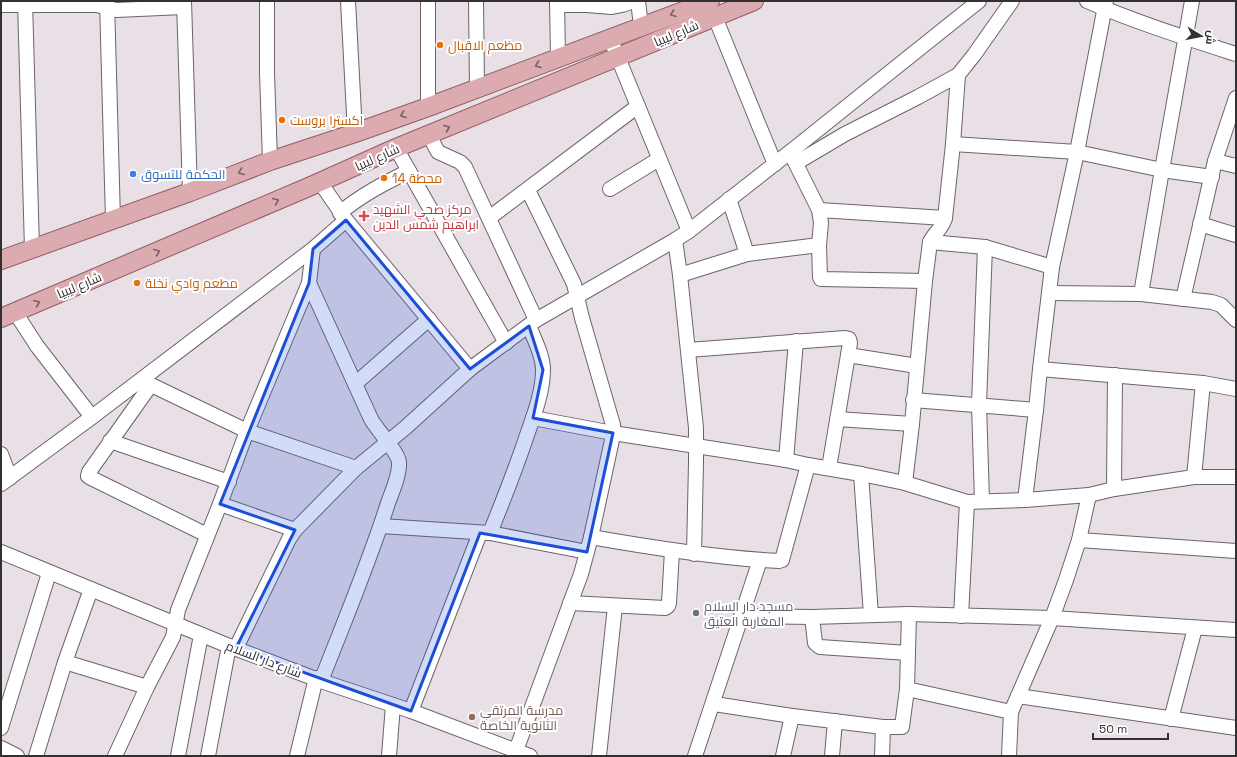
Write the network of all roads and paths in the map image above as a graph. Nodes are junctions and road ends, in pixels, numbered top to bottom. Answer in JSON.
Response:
{"nodes":[{"id":1,"x":267,"y":1,"type":"edge"},
{"id":2,"x":348,"y":1,"type":"edge"},
{"id":3,"x":428,"y":1,"type":"edge"},
{"id":4,"x":476,"y":1,"type":"edge"},
{"id":5,"x":634,"y":1,"type":"edge"},
{"id":6,"x":638,"y":1,"type":"edge"},
{"id":7,"x":754,"y":1,"type":"edge"},
{"id":8,"x":979,"y":1,"type":"edge"},
{"id":9,"x":1012,"y":1,"type":"edge"},
{"id":10,"x":1087,"y":1,"type":"edge"},
{"id":11,"x":1192,"y":1,"type":"edge"},
{"id":12,"x":25,"y":3,"type":"edge"},
{"id":13,"x":557,"y":3,"type":"edge"},
{"id":14,"x":107,"y":4,"type":"edge"},
{"id":15,"x":184,"y":4,"type":"edge"},
{"id":16,"x":1,"y":5,"type":"edge"},
{"id":17,"x":1106,"y":5,"type":"edge"},
{"id":18,"x":713,"y":9,"type":"edge"},
{"id":19,"x":641,"y":26,"type":"junction"},
{"id":20,"x":610,"y":38,"type":"junction"},
{"id":21,"x":1185,"y":38,"type":"junction"},
{"id":22,"x":1236,"y":54,"type":"edge"},
{"id":23,"x":558,"y":57,"type":"junction"},
{"id":24,"x":618,"y":58,"type":"junction"},
{"id":25,"x":958,"y":75,"type":"junction"},
{"id":26,"x":477,"y":88,"type":"junction"},
{"id":27,"x":1236,"y":98,"type":"edge"},
{"id":28,"x":428,"y":106,"type":"junction"},
{"id":29,"x":638,"y":106,"type":"junction"},
{"id":30,"x":355,"y":133,"type":"junction"},
{"id":31,"x":428,"y":135,"type":"junction"},
{"id":32,"x":953,"y":144,"type":"junction"},
{"id":33,"x":396,"y":148,"type":"junction"},
{"id":34,"x":1077,"y":152,"type":"junction"},
{"id":35,"x":793,"y":157,"type":"junction"},
{"id":36,"x":659,"y":159,"type":"junction"},
{"id":37,"x":270,"y":161,"type":"junction"},
{"id":38,"x":1215,"y":161,"type":"junction"},
{"id":39,"x":775,"y":164,"type":"junction"},
{"id":40,"x":1236,"y":166,"type":"edge"},
{"id":41,"x":1162,"y":170,"type":"junction"},
{"id":42,"x":409,"y":171,"type":"junction"},
{"id":43,"x":1212,"y":177,"type":"junction"},
{"id":44,"x":320,"y":182,"type":"junction"},
{"id":45,"x":610,"y":189,"type":"dead end"},
{"id":46,"x":528,"y":190,"type":"junction"},
{"id":47,"x":190,"y":192,"type":"junction"},
{"id":48,"x":728,"y":199,"type":"junction"},
{"id":49,"x":819,"y":210,"type":"junction"},
{"id":50,"x":343,"y":216,"type":"junction"},
{"id":51,"x":489,"y":218,"type":"junction"},
{"id":52,"x":945,"y":218,"type":"junction"},
{"id":53,"x":113,"y":220,"type":"junction"},
{"id":54,"x":1200,"y":224,"type":"junction"},
{"id":55,"x":689,"y":231,"type":"junction"},
{"id":56,"x":1236,"y":235,"type":"edge"},
{"id":57,"x":674,"y":240,"type":"junction"},
{"id":58,"x":930,"y":242,"type":"junction"},
{"id":59,"x":820,"y":244,"type":"junction"},
{"id":60,"x":985,"y":247,"type":"junction"},
{"id":61,"x":32,"y":249,"type":"junction"},
{"id":62,"x":314,"y":249,"type":"junction"},
{"id":63,"x":747,"y":254,"type":"junction"},
{"id":64,"x":1,"y":260,"type":"edge"},
{"id":65,"x":1052,"y":267,"type":"junction"},
{"id":66,"x":680,"y":275,"type":"junction"},
{"id":67,"x":925,"y":281,"type":"junction"},
{"id":68,"x":309,"y":282,"type":"junction"},
{"id":69,"x":1049,"y":292,"type":"junction"},
{"id":70,"x":1141,"y":294,"type":"junction"},
{"id":71,"x":577,"y":296,"type":"junction"},
{"id":72,"x":1183,"y":299,"type":"junction"},
{"id":73,"x":8,"y":315,"type":"edge"},
{"id":74,"x":429,"y":319,"type":"junction"},
{"id":75,"x":1236,"y":320,"type":"edge"},
{"id":76,"x":532,"y":323,"type":"junction"},
{"id":77,"x":796,"y":341,"type":"junction"},
{"id":78,"x":506,"y":343,"type":"junction"},
{"id":79,"x":688,"y":350,"type":"junction"},
{"id":80,"x":848,"y":355,"type":"junction"},
{"id":81,"x":917,"y":366,"type":"junction"},
{"id":82,"x":470,"y":369,"type":"junction"},
{"id":83,"x":1040,"y":369,"type":"junction"},
{"id":84,"x":1115,"y":375,"type":"junction"},
{"id":85,"x":146,"y":383,"type":"junction"},
{"id":86,"x":1203,"y":383,"type":"junction"},
{"id":87,"x":355,"y":384,"type":"junction"},
{"id":88,"x":1236,"y":389,"type":"edge"},
{"id":89,"x":913,"y":400,"type":"junction"},
{"id":90,"x":979,"y":404,"type":"junction"},
{"id":91,"x":1036,"y":410,"type":"junction"},
{"id":92,"x":92,"y":417,"type":"junction"},
{"id":93,"x":533,"y":418,"type":"junction"},
{"id":94,"x":837,"y":419,"type":"junction"},
{"id":95,"x":912,"y":424,"type":"junction"},
{"id":96,"x":247,"y":431,"type":"junction"},
{"id":97,"x":613,"y":433,"type":"junction"},
{"id":98,"x":110,"y":441,"type":"junction"},
{"id":99,"x":388,"y":443,"type":"junction"},
{"id":100,"x":697,"y":446,"type":"junction"},
{"id":101,"x":1,"y":454,"type":"edge"},
{"id":102,"x":786,"y":460,"type":"junction"},
{"id":103,"x":808,"y":465,"type":"junction"},
{"id":104,"x":356,"y":468,"type":"junction"},
{"id":105,"x":829,"y":468,"type":"junction"},
{"id":106,"x":861,"y":474,"type":"junction"},
{"id":107,"x":1194,"y":477,"type":"junction"},
{"id":108,"x":1236,"y":477,"type":"edge"},
{"id":109,"x":5,"y":481,"type":"edge"},
{"id":110,"x":228,"y":482,"type":"junction"},
{"id":111,"x":905,"y":483,"type":"junction"},
{"id":112,"x":1114,"y":489,"type":"junction"},
{"id":113,"x":1089,"y":495,"type":"junction"},
{"id":114,"x":1025,"y":500,"type":"junction"},
{"id":115,"x":982,"y":501,"type":"junction"},
{"id":116,"x":967,"y":502,"type":"junction"},
{"id":117,"x":220,"y":504,"type":"junction"},
{"id":118,"x":381,"y":526,"type":"junction"},
{"id":119,"x":295,"y":530,"type":"junction"},
{"id":120,"x":485,"y":533,"type":"junction"},
{"id":121,"x":208,"y":535,"type":"junction"},
{"id":122,"x":591,"y":537,"type":"junction"},
{"id":123,"x":1079,"y":540,"type":"junction"},
{"id":124,"x":672,"y":551,"type":"junction"},
{"id":125,"x":1236,"y":551,"type":"edge"},
{"id":126,"x":1,"y":552,"type":"edge"},
{"id":127,"x":587,"y":552,"type":"junction"},
{"id":128,"x":694,"y":554,"type":"junction"},
{"id":129,"x":760,"y":560,"type":"junction"},
{"id":130,"x":49,"y":573,"type":"junction"},
{"id":131,"x":91,"y":589,"type":"junction"},
{"id":132,"x":570,"y":603,"type":"junction"},
{"id":133,"x":615,"y":606,"type":"junction"},
{"id":134,"x":909,"y":614,"type":"junction"},
{"id":135,"x":871,"y":615,"type":"junction"},
{"id":136,"x":741,"y":616,"type":"junction"},
{"id":137,"x":961,"y":616,"type":"junction"},
{"id":138,"x":812,"y":617,"type":"junction"},
{"id":139,"x":1052,"y":618,"type":"junction"},
{"id":140,"x":175,"y":624,"type":"junction"},
{"id":141,"x":1195,"y":628,"type":"junction"},
{"id":142,"x":1236,"y":630,"type":"edge"},
{"id":143,"x":201,"y":635,"type":"junction"},
{"id":144,"x":233,"y":647,"type":"junction"},
{"id":145,"x":908,"y":654,"type":"junction"},
{"id":146,"x":65,"y":662,"type":"junction"},
{"id":147,"x":318,"y":680,"type":"junction"},
{"id":148,"x":147,"y":688,"type":"junction"},
{"id":149,"x":907,"y":689,"type":"junction"},
{"id":150,"x":1018,"y":696,"type":"junction"},
{"id":151,"x":714,"y":704,"type":"junction"},
{"id":152,"x":393,"y":705,"type":"junction"},
{"id":153,"x":411,"y":711,"type":"junction"},
{"id":154,"x":1011,"y":712,"type":"junction"},
{"id":155,"x":792,"y":716,"type":"junction"},
{"id":156,"x":1171,"y":719,"type":"junction"},
{"id":157,"x":835,"y":721,"type":"junction"},
{"id":158,"x":883,"y":727,"type":"junction"},
{"id":159,"x":1,"y":728,"type":"edge"},
{"id":160,"x":1236,"y":728,"type":"edge"},
{"id":161,"x":1,"y":748,"type":"edge"},
{"id":162,"x":515,"y":753,"type":"edge"},
{"id":163,"x":17,"y":756,"type":"edge"},
{"id":164,"x":36,"y":756,"type":"edge"},
{"id":165,"x":115,"y":756,"type":"edge"},
{"id":166,"x":178,"y":756,"type":"edge"},
{"id":167,"x":208,"y":756,"type":"edge"},
{"id":168,"x":297,"y":756,"type":"edge"},
{"id":169,"x":388,"y":756,"type":"edge"},
{"id":170,"x":530,"y":756,"type":"edge"},
{"id":171,"x":599,"y":756,"type":"edge"},
{"id":172,"x":695,"y":756,"type":"edge"},
{"id":173,"x":783,"y":756,"type":"edge"},
{"id":174,"x":832,"y":756,"type":"edge"},
{"id":175,"x":882,"y":756,"type":"edge"},
{"id":176,"x":1009,"y":756,"type":"edge"}],
"edges":[{"from":1,"to":37,"type":"street"},
{"from":2,"to":30,"type":"street"},
{"from":3,"to":28,"type":"street"},
{"from":4,"to":26,"type":"street"},
{"from":5,"to":13,"type":"street"},
{"from":6,"to":19,"type":"street"},
{"from":7,"to":18,"type":"main road","name":"شارع ليبيا"},
{"from":8,"to":35,"type":"street"},
{"from":9,"to":25,"type":"street"},
{"from":10,"to":17,"type":"street"},
{"from":11,"to":21,"type":"street"},
{"from":12,"to":14,"type":"street"},
{"from":12,"to":16,"type":"street"},
{"from":12,"to":61,"type":"street"},
{"from":13,"to":23,"type":"street"},
{"from":14,"to":15,"type":"street"},
{"from":14,"to":53,"type":"street"},
{"from":15,"to":47,"type":"street"},
{"from":17,"to":21,"type":"street"},
{"from":17,"to":34,"type":"street"},
{"from":18,"to":19,"type":"main road","name":"شارع ليبيا","one_way":true},
{"from":18,"to":24,"type":"main road","name":"شارع ليبيا"},
{"from":18,"to":39,"type":"street"},
{"from":19,"to":20,"type":"main road","name":"شارع ليبيا"},
{"from":20,"to":23,"type":"main road","name":"شارع ليبيا"},
{"from":20,"to":24,"type":"street"},
{"from":21,"to":22,"type":"street"},
{"from":21,"to":41,"type":"street"},
{"from":23,"to":26,"type":"main road","name":"شارع ليبيا","one_way":true},
{"from":24,"to":29,"type":"street"},
{"from":31,"to":24,"type":"main road","name":"شارع ليبيا","one_way":true},
{"from":25,"to":32,"type":"street"},
{"from":25,"to":35,"type":"street"},
{"from":26,"to":28,"type":"main road","name":"شارع ليبيا"},
{"from":27,"to":38,"type":"street"},
{"from":28,"to":30,"type":"main road","name":"شارع ليبيا","one_way":true},
{"from":29,"to":36,"type":"street"},
{"from":29,"to":46,"type":"street"},
{"from":30,"to":37,"type":"main road","name":"شارع ليبيا"},
{"from":31,"to":33,"type":"main road","name":"شارع ليبيا"},
{"from":31,"to":51,"type":"street"},
{"from":32,"to":34,"type":"street"},
{"from":32,"to":52,"type":"street"},
{"from":33,"to":42,"type":"street"},
{"from":33,"to":44,"type":"main road","name":"شارع ليبيا"},
{"from":34,"to":41,"type":"street"},
{"from":34,"to":65,"type":"street"},
{"from":35,"to":39,"type":"street"},
{"from":35,"to":49,"type":"street"},
{"from":36,"to":45,"type":"street"},
{"from":36,"to":55,"type":"street"},
{"from":37,"to":47,"type":"main road","name":"شارع ليبيا","one_way":true},
{"from":38,"to":40,"type":"street"},
{"from":38,"to":43,"type":"street"},
{"from":39,"to":48,"type":"street"},
{"from":41,"to":43,"type":"street"},
{"from":41,"to":70,"type":"street"},
{"from":42,"to":50,"type":"street"},
{"from":42,"to":78,"type":"street"},
{"from":43,"to":54,"type":"street"},
{"from":44,"to":50,"type":"street"},
{"from":73,"to":44,"type":"main road","name":"شارع ليبيا","one_way":true},
{"from":46,"to":51,"type":"street"},
{"from":46,"to":71,"type":"street"},
{"from":47,"to":53,"type":"main road","name":"شارع ليبيا"},
{"from":48,"to":55,"type":"street"},
{"from":48,"to":63,"type":"street"},
{"from":49,"to":52,"type":"street"},
{"from":49,"to":59,"type":"street"},
{"from":50,"to":62,"type":"street"},
{"from":50,"to":74,"type":"street"},
{"from":51,"to":76,"type":"street"},
{"from":52,"to":58,"type":"street"},
{"from":53,"to":61,"type":"main road","name":"شارع ليبيا"},
{"from":54,"to":56,"type":"street"},
{"from":54,"to":72,"type":"street"},
{"from":55,"to":57,"type":"street"},
{"from":57,"to":66,"type":"street"},
{"from":57,"to":71,"type":"street"},
{"from":58,"to":60,"type":"street"},
{"from":58,"to":67,"type":"street"},
{"from":59,"to":63,"type":"street"},
{"from":59,"to":67,"type":"street"},
{"from":60,"to":65,"type":"street"},
{"from":60,"to":90,"type":"street"},
{"from":61,"to":64,"type":"main road","name":"شارع ليبيا"},
{"from":62,"to":68,"type":"street"},
{"from":62,"to":85,"type":"street"},
{"from":63,"to":66,"type":"street"},
{"from":65,"to":69,"type":"street"},
{"from":66,"to":79,"type":"street"},
{"from":67,"to":81,"type":"street"},
{"from":68,"to":87,"type":"street"},
{"from":68,"to":96,"type":"street"},
{"from":69,"to":70,"type":"street"},
{"from":69,"to":83,"type":"street"},
{"from":70,"to":72,"type":"street"},
{"from":71,"to":76,"type":"street"},
{"from":71,"to":97,"type":"street"},
{"from":72,"to":75,"type":"street"},
{"from":73,"to":92,"type":"street"},
{"from":74,"to":82,"type":"street"},
{"from":74,"to":87,"type":"street"},
{"from":76,"to":78,"type":"street"},
{"from":76,"to":93,"type":"street"},
{"from":77,"to":79,"type":"street"},
{"from":77,"to":80,"type":"street"},
{"from":77,"to":102,"type":"street"},
{"from":78,"to":82,"type":"street"},
{"from":79,"to":100,"type":"street"},
{"from":80,"to":81,"type":"street"},
{"from":80,"to":94,"type":"street"},
{"from":81,"to":89,"type":"street"},
{"from":82,"to":99,"type":"street"},
{"from":83,"to":84,"type":"street"},
{"from":83,"to":91,"type":"street"},
{"from":84,"to":86,"type":"street"},
{"from":84,"to":112,"type":"street"},
{"from":85,"to":92,"type":"street"},
{"from":85,"to":96,"type":"street"},
{"from":85,"to":98,"type":"street"},
{"from":86,"to":88,"type":"street"},
{"from":86,"to":107,"type":"street"},
{"from":87,"to":99,"type":"street"},
{"from":89,"to":90,"type":"street"},
{"from":89,"to":95,"type":"street"},
{"from":90,"to":91,"type":"street"},
{"from":90,"to":115,"type":"street"},
{"from":91,"to":114,"type":"street"},
{"from":92,"to":109,"type":"street"},
{"from":93,"to":97,"type":"street"},
{"from":93,"to":120,"type":"street"},
{"from":94,"to":95,"type":"street"},
{"from":94,"to":105,"type":"street"},
{"from":95,"to":111,"type":"street"},
{"from":96,"to":104,"type":"street"},
{"from":96,"to":110,"type":"street"},
{"from":97,"to":100,"type":"street"},
{"from":97,"to":122,"type":"street"},
{"from":98,"to":110,"type":"street"},
{"from":98,"to":121,"type":"street"},
{"from":99,"to":104,"type":"street"},
{"from":99,"to":118,"type":"street"},
{"from":100,"to":102,"type":"street"},
{"from":100,"to":128,"type":"street"},
{"from":101,"to":109,"type":"street"},
{"from":102,"to":103,"type":"street"},
{"from":103,"to":105,"type":"street"},
{"from":103,"to":129,"type":"street"},
{"from":104,"to":119,"type":"street"},
{"from":105,"to":106,"type":"street"},
{"from":106,"to":111,"type":"street"},
{"from":106,"to":135,"type":"street"},
{"from":107,"to":108,"type":"street"},
{"from":107,"to":112,"type":"street"},
{"from":110,"to":117,"type":"street"},
{"from":111,"to":116,"type":"street"},
{"from":112,"to":113,"type":"street"},
{"from":113,"to":114,"type":"street"},
{"from":113,"to":123,"type":"street"},
{"from":114,"to":115,"type":"street"},
{"from":115,"to":116,"type":"street"},
{"from":116,"to":137,"type":"street"},
{"from":117,"to":119,"type":"street"},
{"from":117,"to":121,"type":"street"},
{"from":118,"to":120,"type":"street"},
{"from":118,"to":147,"type":"street"},
{"from":119,"to":144,"type":"street"},
{"from":120,"to":127,"type":"street"},
{"from":120,"to":153,"type":"street"},
{"from":121,"to":140,"type":"street"},
{"from":122,"to":124,"type":"street"},
{"from":122,"to":127,"type":"street"},
{"from":123,"to":125,"type":"street"},
{"from":123,"to":139,"type":"street"},
{"from":124,"to":128,"type":"street"},
{"from":124,"to":133,"type":"street"},
{"from":126,"to":130,"type":"street","name":"شارع دار السلام"},
{"from":127,"to":132,"type":"street"},
{"from":128,"to":129,"type":"street"},
{"from":129,"to":136,"type":"street"},
{"from":130,"to":131,"type":"street","name":"شارع دار السلام"},
{"from":130,"to":159,"type":"street"},
{"from":131,"to":140,"type":"street","name":"شارع دار السلام"},
{"from":131,"to":146,"type":"street"},
{"from":132,"to":133,"type":"street"},
{"from":132,"to":162,"type":"street"},
{"from":133,"to":171,"type":"street"},
{"from":134,"to":135,"type":"street"},
{"from":134,"to":137,"type":"street"},
{"from":134,"to":145,"type":"street"},
{"from":135,"to":138,"type":"street"},
{"from":136,"to":138,"type":"street"},
{"from":136,"to":151,"type":"street"},
{"from":137,"to":139,"type":"street"},
{"from":138,"to":145,"type":"street"},
{"from":139,"to":141,"type":"street"},
{"from":139,"to":150,"type":"street"},
{"from":140,"to":143,"type":"street","name":"شارع دار السلام"},
{"from":140,"to":148,"type":"street"},
{"from":141,"to":142,"type":"street"},
{"from":141,"to":156,"type":"street"},
{"from":143,"to":144,"type":"street","name":"شارع دار السلام"},
{"from":143,"to":166,"type":"street"},
{"from":144,"to":147,"type":"street","name":"شارع دار السلام"},
{"from":144,"to":167,"type":"street"},
{"from":145,"to":149,"type":"street"},
{"from":146,"to":148,"type":"street"},
{"from":146,"to":164,"type":"street"},
{"from":147,"to":152,"type":"street","name":"شارع دار السلام"},
{"from":147,"to":168,"type":"street"},
{"from":148,"to":165,"type":"street"},
{"from":149,"to":154,"type":"street"},
{"from":149,"to":158,"type":"street"},
{"from":150,"to":154,"type":"street"},
{"from":150,"to":156,"type":"street"},
{"from":151,"to":155,"type":"street"},
{"from":151,"to":172,"type":"street"},
{"from":152,"to":153,"type":"street","name":"شارع دار السلام"},
{"from":152,"to":169,"type":"street"},
{"from":153,"to":162,"type":"street","name":"شارع دار السلام"},
{"from":154,"to":176,"type":"street"},
{"from":155,"to":157,"type":"street"},
{"from":155,"to":173,"type":"street"},
{"from":156,"to":160,"type":"street"},
{"from":157,"to":158,"type":"street"},
{"from":157,"to":174,"type":"street"},
{"from":158,"to":175,"type":"street"},
{"from":161,"to":163,"type":"street"},
{"from":162,"to":170,"type":"street","name":"شارع دار السلام"}]}
